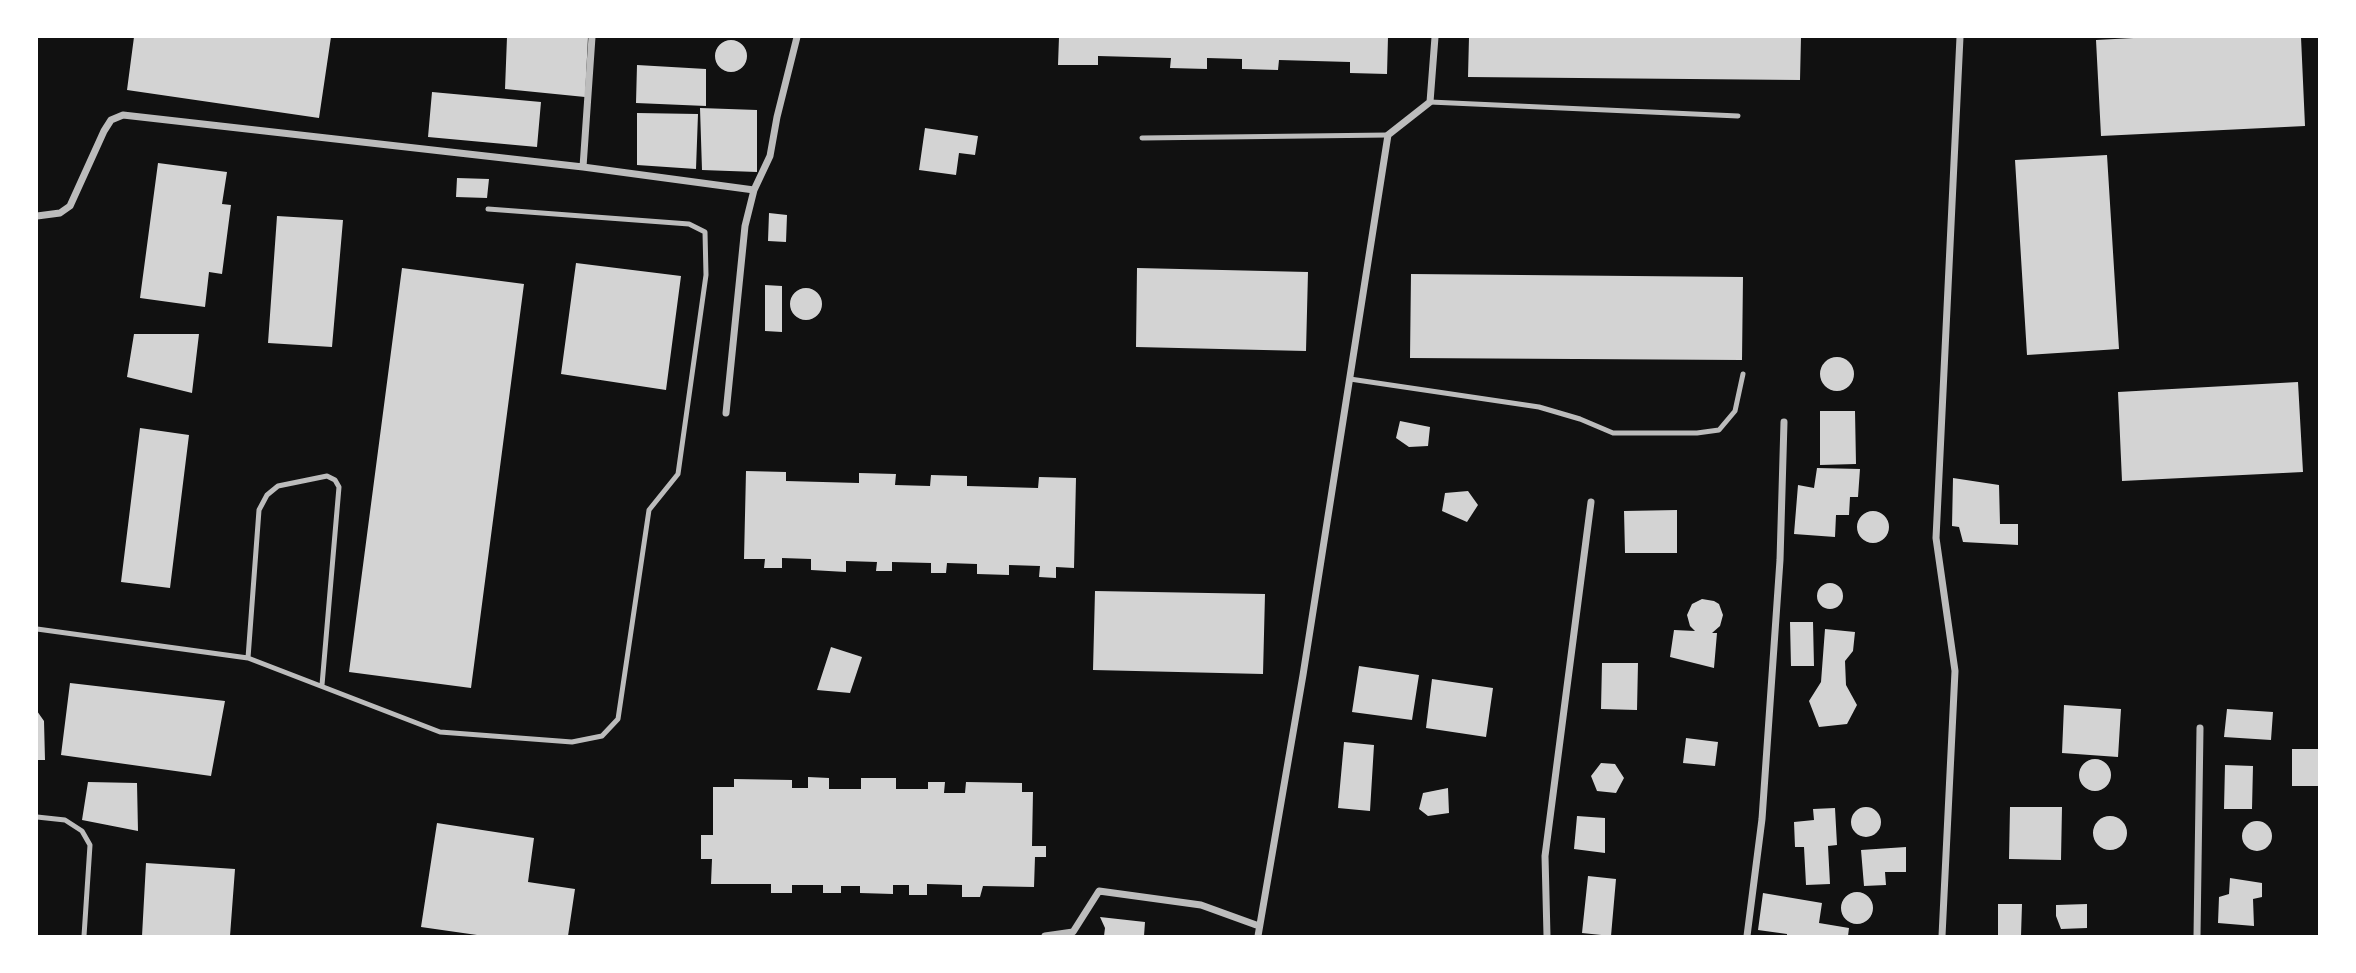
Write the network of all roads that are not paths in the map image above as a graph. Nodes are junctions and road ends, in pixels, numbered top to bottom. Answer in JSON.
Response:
{"nodes":[{"id":1,"x":592,"y":37,"type":"edge"},
{"id":2,"x":797,"y":37,"type":"edge"},
{"id":3,"x":1435,"y":37,"type":"edge"},
{"id":4,"x":1960,"y":37,"type":"edge"},
{"id":5,"x":1430,"y":102,"type":"junction"},
{"id":6,"x":1738,"y":116,"type":"dead end"},
{"id":7,"x":1388,"y":135,"type":"junction"},
{"id":8,"x":1142,"y":138,"type":"dead end"},
{"id":9,"x":583,"y":167,"type":"junction"},
{"id":10,"x":754,"y":190,"type":"junction"},
{"id":11,"x":488,"y":209,"type":"dead end"},
{"id":12,"x":37,"y":216,"type":"edge"},
{"id":13,"x":1743,"y":374,"type":"dead end"},
{"id":14,"x":1350,"y":379,"type":"junction"},
{"id":15,"x":726,"y":413,"type":"dead end"},
{"id":16,"x":1783,"y":422,"type":"dead end"},
{"id":17,"x":1591,"y":502,"type":"dead end"},
{"id":18,"x":37,"y":629,"type":"edge"},
{"id":19,"x":248,"y":658,"type":"junction"},
{"id":20,"x":321,"y":685,"type":"junction"},
{"id":21,"x":2200,"y":728,"type":"dead end"},
{"id":22,"x":37,"y":817,"type":"edge"},
{"id":23,"x":1259,"y":926,"type":"junction"},
{"id":24,"x":84,"y":936,"type":"edge"},
{"id":25,"x":1045,"y":936,"type":"edge"},
{"id":26,"x":1258,"y":936,"type":"edge"},
{"id":27,"x":1548,"y":936,"type":"edge"},
{"id":28,"x":1747,"y":936,"type":"edge"},
{"id":29,"x":1942,"y":936,"type":"edge"},
{"id":30,"x":2197,"y":936,"type":"edge"}],
"edges":[{"from":1,"to":9,"type":"street"},
{"from":2,"to":10,"type":"street"},
{"from":3,"to":5,"type":"street"},
{"from":4,"to":29,"type":"street"},
{"from":5,"to":6,"type":"lane"},
{"from":5,"to":7,"type":"street"},
{"from":7,"to":8,"type":"lane"},
{"from":7,"to":14,"type":"street"},
{"from":9,"to":10,"type":"street"},
{"from":9,"to":12,"type":"street"},
{"from":10,"to":15,"type":"street"},
{"from":11,"to":20,"type":"lane"},
{"from":13,"to":14,"type":"lane"},
{"from":14,"to":23,"type":"street"},
{"from":16,"to":28,"type":"street"},
{"from":17,"to":27,"type":"street"},
{"from":18,"to":19,"type":"lane"},
{"from":19,"to":20,"type":"lane"},
{"from":19,"to":20,"type":"lane"},
{"from":21,"to":30,"type":"street"},
{"from":22,"to":24,"type":"lane"},
{"from":23,"to":25,"type":"street"},
{"from":23,"to":26,"type":"street"}]}
